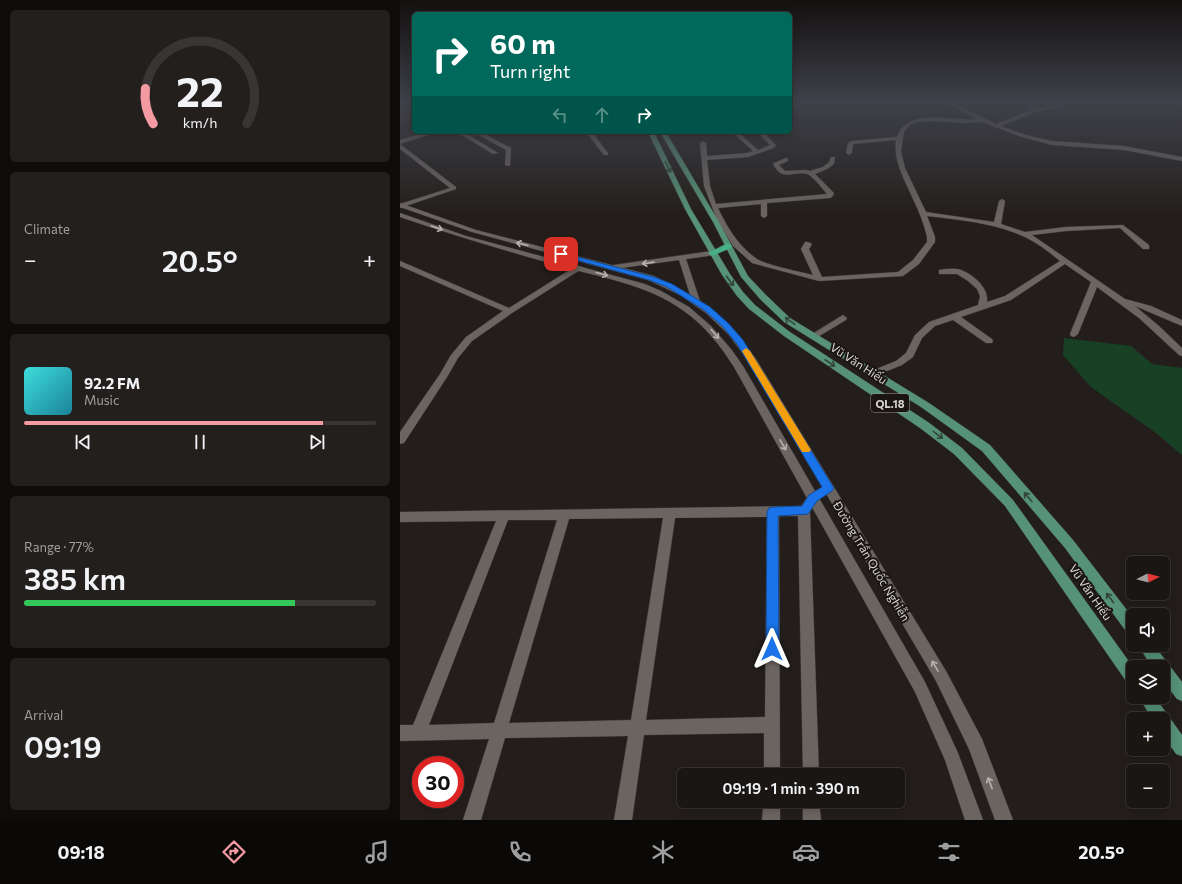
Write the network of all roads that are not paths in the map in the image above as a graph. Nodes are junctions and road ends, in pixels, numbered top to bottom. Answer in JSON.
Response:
{"nodes":[{"id":1,"x":472,"y":139,"type":"edge"},
{"id":2,"x":490,"y":139,"type":"edge"},
{"id":3,"x":595,"y":139,"type":"edge"},
{"id":4,"x":654,"y":139,"type":"edge"},
{"id":5,"x":668,"y":139,"type":"edge"},
{"id":6,"x":743,"y":139,"type":"edge"},
{"id":7,"x":767,"y":139,"type":"edge"},
{"id":8,"x":886,"y":139,"type":"edge"},
{"id":9,"x":898,"y":139,"type":"edge"},
{"id":10,"x":1039,"y":139,"type":"edge"},
{"id":11,"x":703,"y":143,"type":"dead end"},
{"id":12,"x":400,"y":146,"type":"edge"},
{"id":13,"x":757,"y":152,"type":"junction"},
{"id":14,"x":494,"y":153,"type":"dead end"},
{"id":15,"x":849,"y":153,"type":"dead end"},
{"id":16,"x":606,"y":154,"type":"dead end"},
{"id":17,"x":705,"y":158,"type":"junction"},
{"id":18,"x":833,"y":158,"type":"dead end"},
{"id":19,"x":1182,"y":159,"type":"edge"},
{"id":20,"x":786,"y":160,"type":"dead end"},
{"id":21,"x":508,"y":165,"type":"dead end"},
{"id":22,"x":811,"y":173,"type":"junction"},
{"id":23,"x":764,"y":201,"type":"junction"},
{"id":24,"x":1002,"y":202,"type":"dead end"},
{"id":25,"x":714,"y":206,"type":"junction"},
{"id":26,"x":400,"y":208,"type":"edge"},
{"id":27,"x":923,"y":214,"type":"junction"},
{"id":28,"x":764,"y":216,"type":"dead end"},
{"id":29,"x":719,"y":222,"type":"junction"},
{"id":30,"x":997,"y":225,"type":"junction"},
{"id":31,"x":1025,"y":234,"type":"junction"},
{"id":32,"x":808,"y":244,"type":"dead end"},
{"id":33,"x":728,"y":246,"type":"junction"},
{"id":34,"x":1146,"y":247,"type":"dead end"},
{"id":35,"x":712,"y":253,"type":"junction"},
{"id":36,"x":682,"y":258,"type":"junction"},
{"id":37,"x":1065,"y":261,"type":"junction"},
{"id":38,"x":400,"y":263,"type":"edge"},
{"id":39,"x":614,"y":267,"type":"junction"},
{"id":40,"x":579,"y":268,"type":"junction"},
{"id":41,"x":942,"y":272,"type":"dead end"},
{"id":42,"x":819,"y":279,"type":"junction"},
{"id":43,"x":1095,"y":282,"type":"junction"},
{"id":44,"x":1122,"y":300,"type":"junction"},
{"id":45,"x":696,"y":301,"type":"junction"},
{"id":46,"x":982,"y":307,"type":"junction"},
{"id":47,"x":509,"y":311,"type":"junction"},
{"id":48,"x":954,"y":316,"type":"junction"},
{"id":49,"x":843,"y":318,"type":"dead end"},
{"id":50,"x":1182,"y":323,"type":"edge"},
{"id":51,"x":1074,"y":334,"type":"dead end"},
{"id":52,"x":813,"y":336,"type":"junction"},
{"id":53,"x":989,"y":341,"type":"dead end"},
{"id":54,"x":1182,"y":352,"type":"edge"},
{"id":55,"x":874,"y":373,"type":"junction"},
{"id":56,"x":400,"y":440,"type":"edge"},
{"id":57,"x":829,"y":488,"type":"junction"},
{"id":58,"x":813,"y":498,"type":"junction"},
{"id":59,"x":804,"y":511,"type":"junction"},
{"id":60,"x":773,"y":512,"type":"junction"},
{"id":61,"x":670,"y":513,"type":"junction"},
{"id":62,"x":566,"y":514,"type":"junction"},
{"id":63,"x":504,"y":515,"type":"junction"},
{"id":64,"x":400,"y":517,"type":"edge"},
{"id":65,"x":1126,"y":620,"type":"edge"},
{"id":66,"x":1126,"y":669,"type":"edge"},
{"id":67,"x":1170,"y":678,"type":"edge"},
{"id":68,"x":1182,"y":694,"type":"edge"},
{"id":69,"x":772,"y":725,"type":"junction"},
{"id":70,"x":637,"y":728,"type":"junction"},
{"id":71,"x":499,"y":731,"type":"junction"},
{"id":72,"x":418,"y":732,"type":"junction"},
{"id":73,"x":1170,"y":732,"type":"edge"},
{"id":74,"x":400,"y":733,"type":"edge"},
{"id":75,"x":1182,"y":748,"type":"edge"},
{"id":76,"x":772,"y":768,"type":"edge"},
{"id":77,"x":811,"y":768,"type":"edge"},
{"id":78,"x":772,"y":808,"type":"edge"},
{"id":79,"x":811,"y":808,"type":"edge"},
{"id":80,"x":472,"y":820,"type":"edge"},
{"id":81,"x":623,"y":820,"type":"edge"},
{"id":82,"x":772,"y":820,"type":"edge"},
{"id":83,"x":812,"y":820,"type":"edge"},
{"id":84,"x":974,"y":820,"type":"edge"},
{"id":85,"x":1004,"y":820,"type":"edge"}],
"edges":[{"from":1,"to":14,"type":"street"},
{"from":2,"to":21,"type":"street"},
{"from":3,"to":16,"type":"street"},
{"from":4,"to":35,"type":"main road","name":"Vũ Văn Hiếu","number":"QL.18","one_way":true},
{"from":5,"to":29,"type":"main road","name":"Vũ Văn Hiếu","number":"QL.18"},
{"from":6,"to":13,"type":"street"},
{"from":7,"to":13,"type":"street"},
{"from":8,"to":15,"type":"street"},
{"from":9,"to":27,"type":"street"},
{"from":10,"to":19,"type":"street"},
{"from":11,"to":17,"type":"street"},
{"from":12,"to":26,"type":"street"},
{"from":13,"to":17,"type":"street"},
{"from":17,"to":25,"type":"street"},
{"from":18,"to":22,"type":"street"},
{"from":20,"to":22,"type":"street"},
{"from":22,"to":23,"type":"street"},
{"from":23,"to":25,"type":"street"},
{"from":23,"to":28,"type":"street"},
{"from":24,"to":30,"type":"street"},
{"from":25,"to":29,"type":"street"},
{"from":39,"to":26,"type":"street","name":"Đường Trần Quốc Nghiễn","one_way":true},
{"from":26,"to":40,"type":"street","name":"Đường Trần Quốc Nghiễn","one_way":true},
{"from":27,"to":30,"type":"street"},
{"from":27,"to":42,"type":"street"},
{"from":29,"to":33,"type":"main road","name":"Vũ Văn Hiếu","number":"QL.18"},
{"from":29,"to":42,"type":"street"},
{"from":30,"to":31,"type":"street"},
{"from":31,"to":34,"type":"street"},
{"from":31,"to":37,"type":"street"},
{"from":32,"to":42,"type":"street"},
{"from":33,"to":35,"type":"highway"},
{"from":52,"to":33,"type":"main road","name":"Vũ Văn Hiếu","number":"QL.18","one_way":true},
{"from":35,"to":36,"type":"street"},
{"from":35,"to":66,"type":"main road","name":"Vũ Văn Hiếu","number":"QL.18","one_way":true},
{"from":36,"to":39,"type":"street","one_way":true},
{"from":36,"to":45,"type":"street"},
{"from":37,"to":43,"type":"street"},
{"from":37,"to":46,"type":"street"},
{"from":38,"to":47,"type":"street"},
{"from":39,"to":45,"type":"street","name":"Đường Trần Quốc Nghiễn"},
{"from":40,"to":47,"type":"street"},
{"from":40,"to":58,"type":"street","name":"Đường Trần Quốc Nghiễn","one_way":true},
{"from":41,"to":46,"type":"street"},
{"from":43,"to":44,"type":"street"},
{"from":43,"to":51,"type":"street"},
{"from":44,"to":50,"type":"street"},
{"from":44,"to":54,"type":"street"},
{"from":45,"to":57,"type":"street","name":"Đường Trần Quốc Nghiễn"},
{"from":46,"to":48,"type":"street"},
{"from":47,"to":56,"type":"street"},
{"from":48,"to":53,"type":"street"},
{"from":48,"to":55,"type":"street"},
{"from":49,"to":52,"type":"street"},
{"from":52,"to":55,"type":"main road","name":"Vũ Văn Hiếu","number":"QL.18"},
{"from":65,"to":55,"type":"main road","name":"Vũ Văn Hiếu","number":"QL.18","one_way":true},
{"from":57,"to":58,"type":"street"},
{"from":85,"to":57,"type":"street","name":"Đường Trần Quốc Nghiễn","one_way":true},
{"from":58,"to":59,"type":"street"},
{"from":58,"to":84,"type":"street","name":"Đường Trần Quốc Nghiễn"},
{"from":59,"to":60,"type":"street"},
{"from":59,"to":77,"type":"street"},
{"from":60,"to":61,"type":"street"},
{"from":60,"to":69,"type":"street"},
{"from":61,"to":62,"type":"street"},
{"from":61,"to":70,"type":"street"},
{"from":62,"to":63,"type":"street"},
{"from":62,"to":71,"type":"street"},
{"from":63,"to":64,"type":"street"},
{"from":63,"to":72,"type":"street"},
{"from":67,"to":68,"type":"main road"},
{"from":69,"to":70,"type":"street"},
{"from":69,"to":76,"type":"street"},
{"from":70,"to":71,"type":"street"},
{"from":70,"to":81,"type":"street"},
{"from":71,"to":72,"type":"street"},
{"from":71,"to":80,"type":"street"},
{"from":72,"to":74,"type":"street"},
{"from":73,"to":75,"type":"main road"},
{"from":78,"to":82,"type":"street"},
{"from":79,"to":83,"type":"street"}]}
